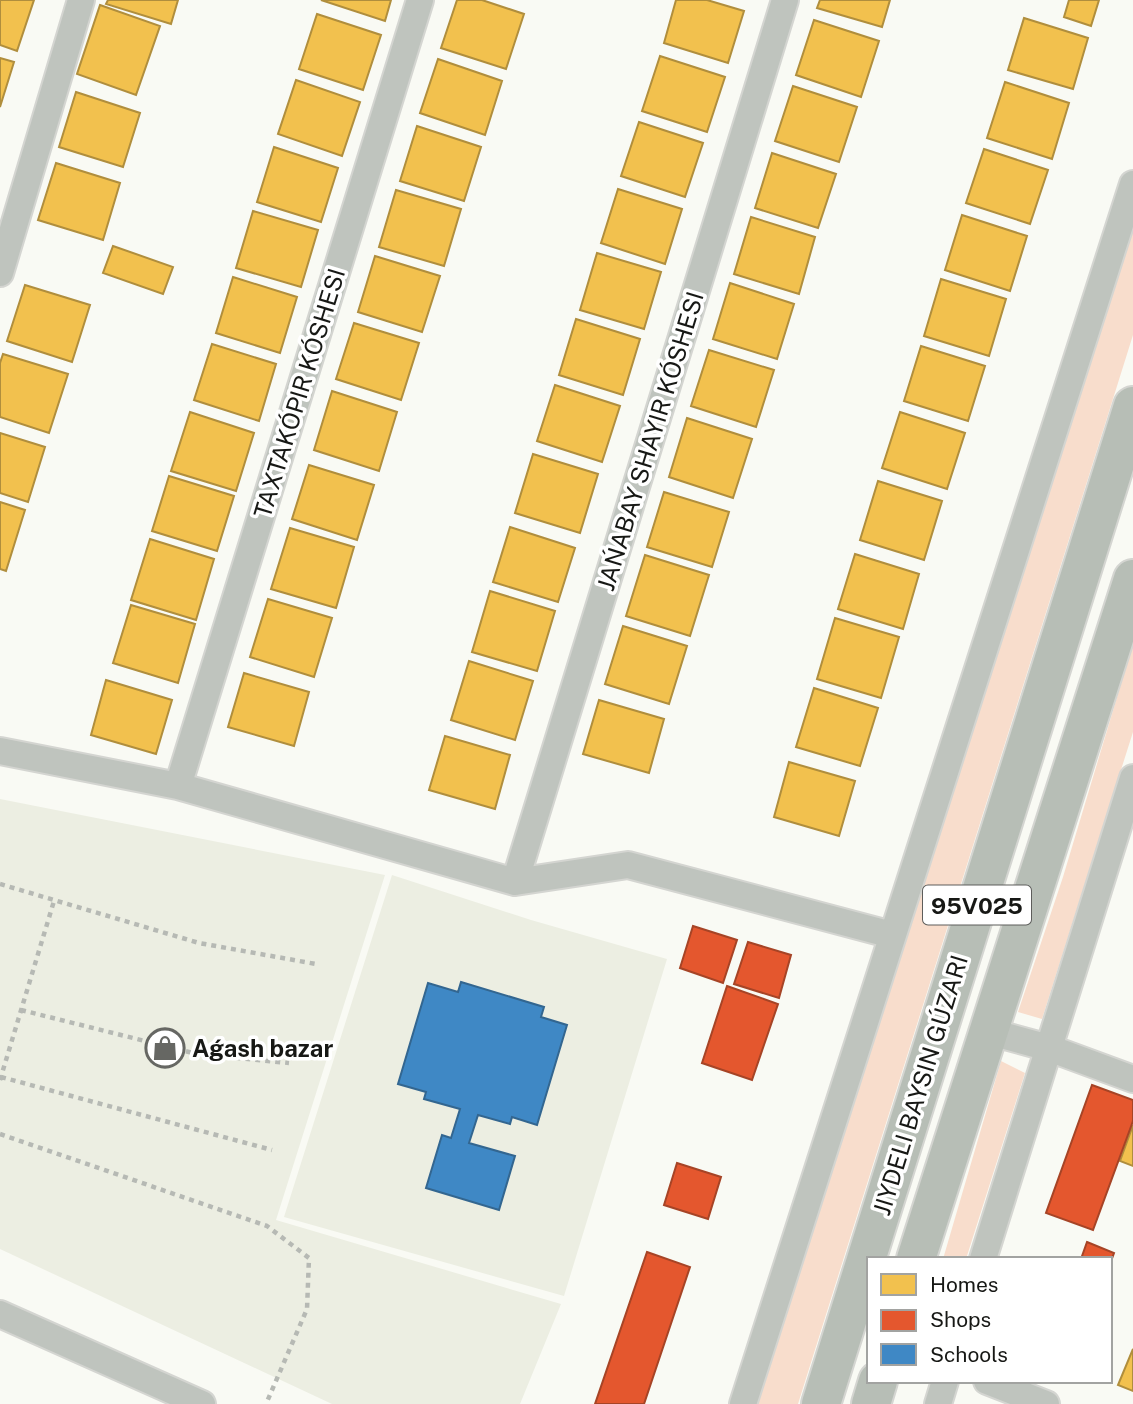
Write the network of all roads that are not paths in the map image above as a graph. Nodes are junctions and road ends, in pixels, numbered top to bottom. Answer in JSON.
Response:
{"nodes":[{"id":1,"x":81,"y":0,"type":"edge"},
{"id":2,"x":420,"y":0,"type":"edge"},
{"id":3,"x":785,"y":0,"type":"edge"},
{"id":4,"x":1133,"y":184,"type":"edge"},
{"id":5,"x":0,"y":273,"type":"edge"},
{"id":6,"x":1133,"y":406,"type":"edge"},
{"id":7,"x":1133,"y":579,"type":"edge"},
{"id":8,"x":0,"y":751,"type":"edge"},
{"id":9,"x":1133,"y":778,"type":"edge"},
{"id":10,"x":178,"y":786,"type":"junction"},
{"id":11,"x":514,"y":881,"type":"junction"},
{"id":12,"x":892,"y":935,"type":"junction"},
{"id":13,"x":987,"y":1031,"type":"junction"},
{"id":14,"x":1049,"y":1048,"type":"junction"},
{"id":15,"x":1133,"y":1079,"type":"edge"},
{"id":16,"x":917,"y":1257,"type":"edge"},
{"id":17,"x":984,"y":1257,"type":"edge"},
{"id":18,"x":1,"y":1320,"type":"edge"},
{"id":19,"x":877,"y":1383,"type":"edge"},
{"id":20,"x":944,"y":1383,"type":"edge"},
{"id":21,"x":992,"y":1383,"type":"edge"},
{"id":22,"x":202,"y":1404,"type":"edge"},
{"id":23,"x":743,"y":1404,"type":"edge"},
{"id":24,"x":821,"y":1404,"type":"edge"},
{"id":25,"x":871,"y":1404,"type":"edge"},
{"id":26,"x":938,"y":1404,"type":"edge"},
{"id":27,"x":1046,"y":1404,"type":"edge"}],
"edges":[{"from":1,"to":5,"type":"street"},
{"from":2,"to":10,"type":"street","name":"TAXTAKÓPIR KÓSHESI"},
{"from":3,"to":11,"type":"street"},
{"from":4,"to":12,"type":"street"},
{"from":6,"to":24,"type":"main road","number":"95V025"},
{"from":7,"to":13,"type":"main road","number":"95V025"},
{"from":8,"to":10,"type":"street"},
{"from":9,"to":14,"type":"street"},
{"from":10,"to":11,"type":"street"},
{"from":11,"to":12,"type":"street"},
{"from":12,"to":23,"type":"street"},
{"from":13,"to":14,"type":"street"},
{"from":13,"to":16,"type":"main road","number":"95V025"},
{"from":14,"to":15,"type":"street"},
{"from":14,"to":17,"type":"street"},
{"from":18,"to":22,"type":"street"},
{"from":19,"to":25,"type":"main road"},
{"from":20,"to":26,"type":"street"},
{"from":21,"to":27,"type":"street"}]}
